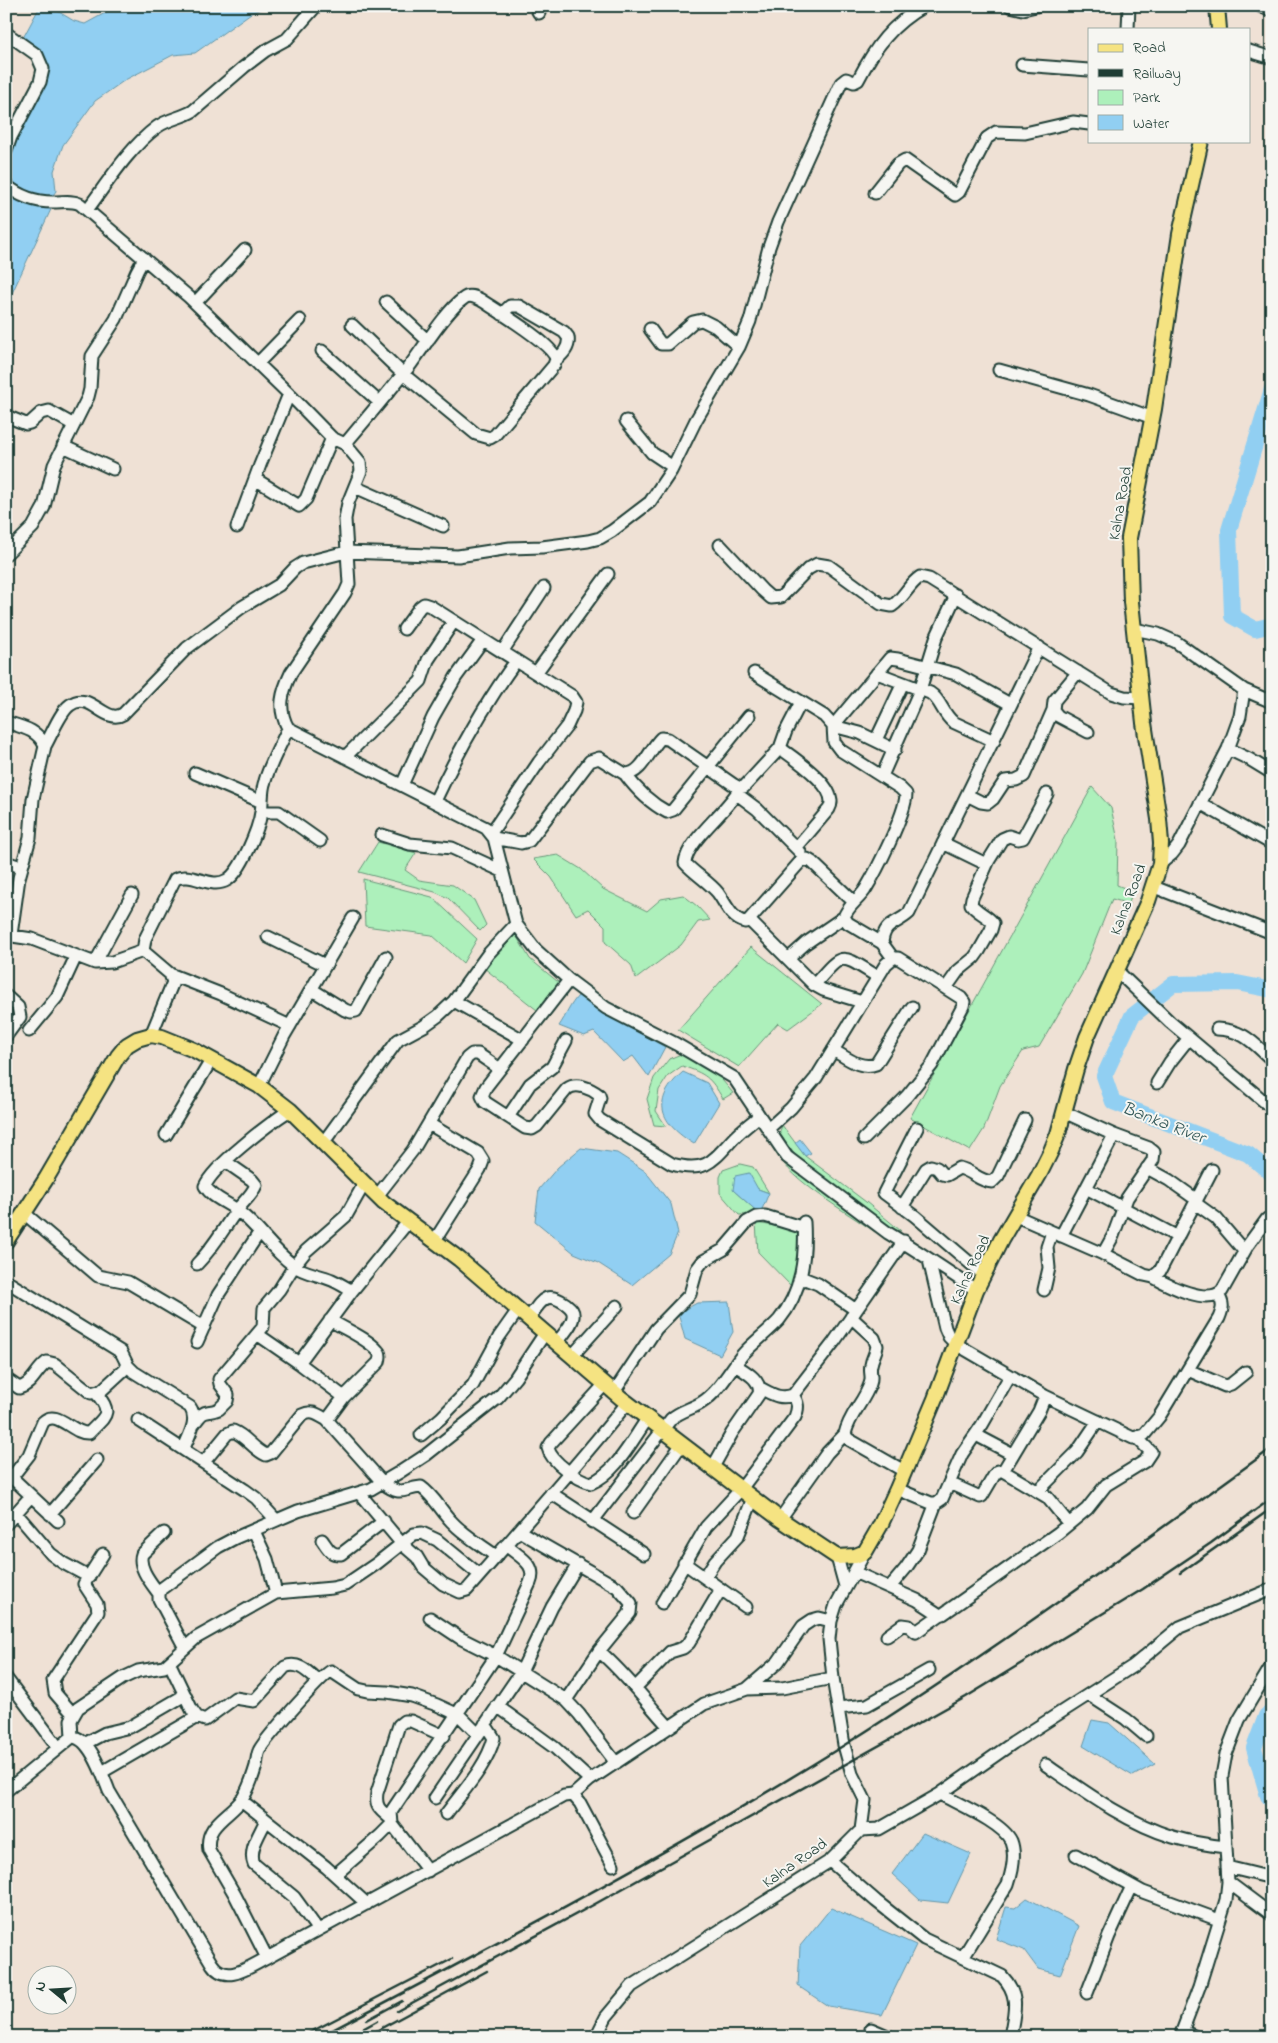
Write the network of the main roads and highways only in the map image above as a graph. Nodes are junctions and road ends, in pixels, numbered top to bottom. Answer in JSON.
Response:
{"nodes":[{"id":1,"x":1217,"y":6,"type":"edge"},
{"id":2,"x":1219,"y":28,"type":"edge"},
{"id":3,"x":1201,"y":142,"type":"edge"},
{"id":4,"x":6,"y":1241,"type":"edge"}],
"edges":[{"from":1,"to":2,"type":"main road"},
{"from":3,"to":4,"type":"main road","name":"Kalna Road"}]}
